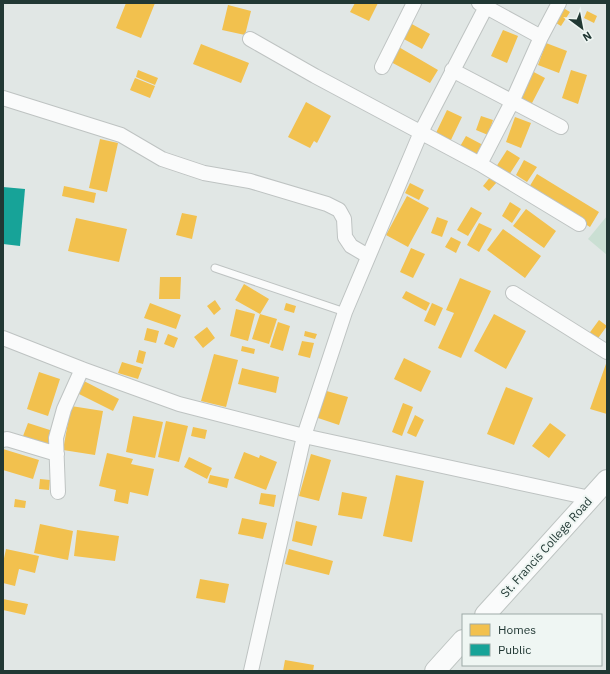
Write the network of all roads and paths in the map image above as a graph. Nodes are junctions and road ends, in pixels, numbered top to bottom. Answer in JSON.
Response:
{"nodes":[{"id":1,"x":414,"y":3,"type":"edge"},
{"id":2,"x":559,"y":3,"type":"edge"},
{"id":3,"x":484,"y":4,"type":"edge"},
{"id":4,"x":541,"y":37,"type":"junction"},
{"id":5,"x":250,"y":39,"type":"dead end"},
{"id":6,"x":382,"y":67,"type":"dead end"},
{"id":7,"x":452,"y":70,"type":"junction"},
{"id":8,"x":3,"y":98,"type":"edge"},
{"id":9,"x":512,"y":102,"type":"junction"},
{"id":10,"x":561,"y":127,"type":"dead end"},
{"id":11,"x":421,"y":132,"type":"junction"},
{"id":12,"x":480,"y":164,"type":"junction"},
{"id":13,"x":579,"y":224,"type":"dead end"},
{"id":14,"x":368,"y":256,"type":"junction"},
{"id":15,"x":215,"y":268,"type":"dead end"},
{"id":16,"x":513,"y":293,"type":"dead end"},
{"id":17,"x":345,"y":312,"type":"junction"},
{"id":18,"x":3,"y":338,"type":"edge"},
{"id":19,"x":607,"y":352,"type":"edge"},
{"id":20,"x":82,"y":369,"type":"junction"},
{"id":21,"x":304,"y":436,"type":"junction"},
{"id":22,"x":3,"y":440,"type":"edge"},
{"id":23,"x":57,"y":454,"type":"junction"},
{"id":24,"x":607,"y":480,"type":"edge"},
{"id":25,"x":58,"y":492,"type":"dead end"},
{"id":26,"x":590,"y":498,"type":"junction"},
{"id":27,"x":486,"y":614,"type":"edge"},
{"id":28,"x":462,"y":641,"type":"edge"},
{"id":29,"x":251,"y":671,"type":"edge"},
{"id":30,"x":435,"y":671,"type":"edge"}],
"edges":[{"from":1,"to":6,"type":"street"},
{"from":2,"to":4,"type":"street"},
{"from":3,"to":4,"type":"street"},
{"from":3,"to":7,"type":"street"},
{"from":4,"to":9,"type":"street"},
{"from":5,"to":11,"type":"street"},
{"from":7,"to":9,"type":"street"},
{"from":7,"to":11,"type":"street"},
{"from":8,"to":14,"type":"street"},
{"from":9,"to":10,"type":"street"},
{"from":9,"to":12,"type":"street"},
{"from":11,"to":12,"type":"street"},
{"from":11,"to":14,"type":"street"},
{"from":12,"to":13,"type":"street"},
{"from":14,"to":17,"type":"street"},
{"from":15,"to":17,"type":"lane"},
{"from":16,"to":19,"type":"street"},
{"from":17,"to":21,"type":"street"},
{"from":18,"to":20,"type":"street"},
{"from":20,"to":21,"type":"street"},
{"from":20,"to":23,"type":"street"},
{"from":21,"to":26,"type":"street"},
{"from":21,"to":29,"type":"street"},
{"from":22,"to":23,"type":"street"},
{"from":23,"to":25,"type":"street"},
{"from":24,"to":26,"type":"main road","name":"St. Francis College Road"},
{"from":26,"to":27,"type":"main road","name":"St. Francis College Road"},
{"from":28,"to":30,"type":"main road"}]}
